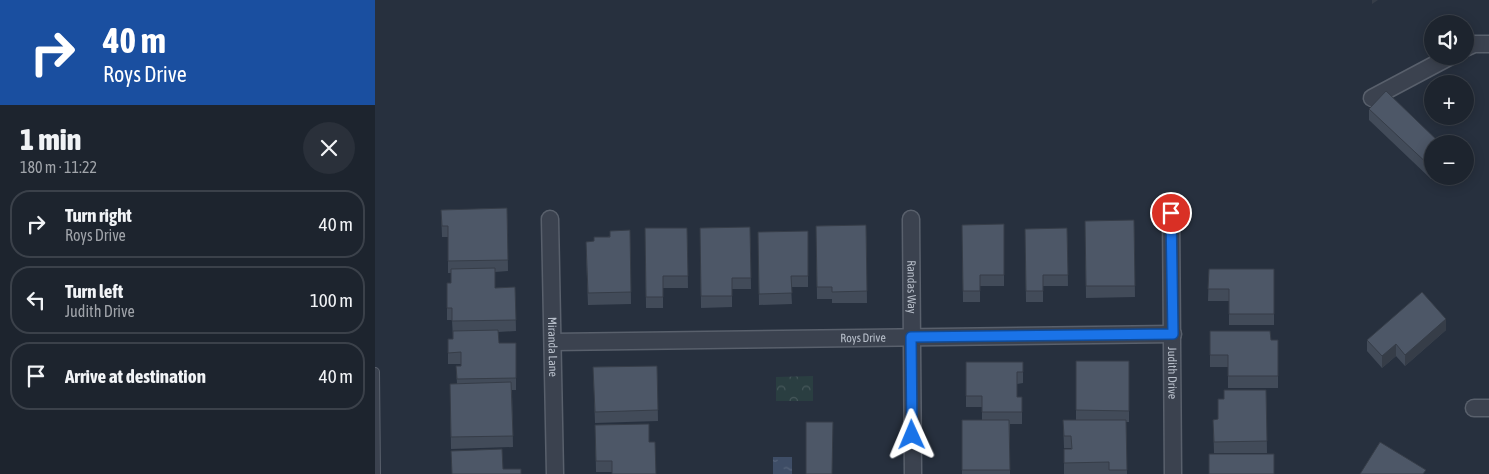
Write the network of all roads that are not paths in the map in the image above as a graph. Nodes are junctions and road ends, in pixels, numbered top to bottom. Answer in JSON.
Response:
{"nodes":[{"id":1,"x":1474,"y":44,"type":"edge"},
{"id":2,"x":1489,"y":44,"type":"edge"},
{"id":3,"x":1434,"y":65,"type":"edge"},
{"id":4,"x":1372,"y":98,"type":"dead end"},
{"id":5,"x":1171,"y":213,"type":"dead end"},
{"id":6,"x":911,"y":219,"type":"dead end"},
{"id":7,"x":550,"y":220,"type":"dead end"},
{"id":8,"x":1173,"y":334,"type":"junction"},
{"id":9,"x":911,"y":337,"type":"junction"},
{"id":10,"x":553,"y":342,"type":"junction"},
{"id":11,"x":375,"y":372,"type":"edge"},
{"id":12,"x":377,"y":474,"type":"edge"},
{"id":13,"x":555,"y":474,"type":"edge"},
{"id":14,"x":913,"y":474,"type":"edge"},
{"id":15,"x":1173,"y":474,"type":"edge"}],
"edges":[{"from":1,"to":2,"type":"street"},
{"from":3,"to":4,"type":"street"},
{"from":5,"to":8,"type":"street","name":"Judith Drive"},
{"from":6,"to":9,"type":"street","name":"Randas Way"},
{"from":7,"to":10,"type":"street","name":"Miranda Lane"},
{"from":8,"to":9,"type":"street","name":"Roys Drive"},
{"from":8,"to":15,"type":"street","name":"Judith Drive"},
{"from":9,"to":10,"type":"street","name":"Roys Drive"},
{"from":9,"to":14,"type":"street","name":"Randas Way"},
{"from":10,"to":13,"type":"street","name":"Miranda Lane"},
{"from":11,"to":12,"type":"lane"}]}
